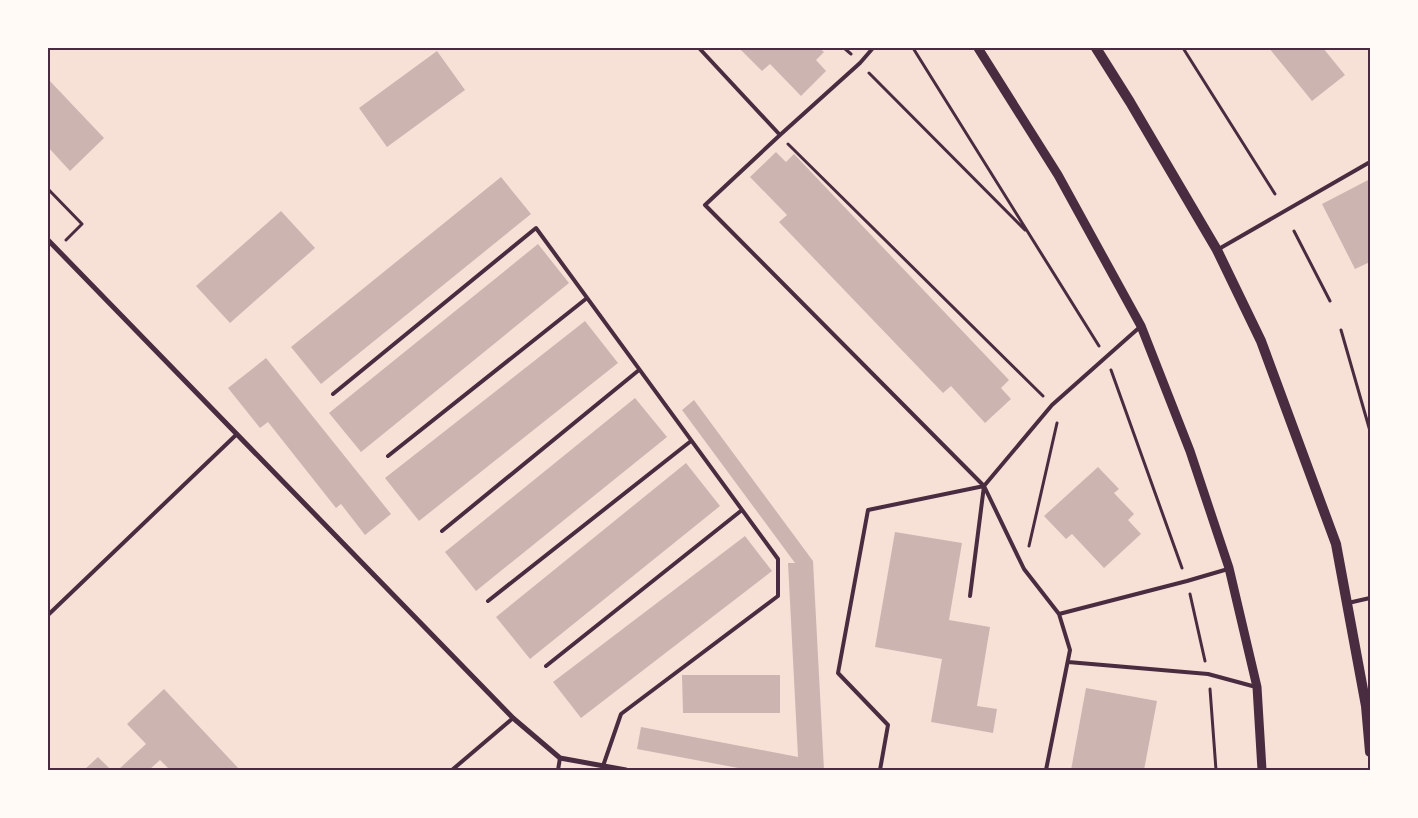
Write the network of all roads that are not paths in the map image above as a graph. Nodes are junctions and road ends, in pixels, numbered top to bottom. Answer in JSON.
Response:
{"nodes":[{"id":1,"x":699,"y":48,"type":"edge"},
{"id":2,"x":873,"y":48,"type":"edge"},
{"id":3,"x":978,"y":48,"type":"edge"},
{"id":4,"x":1096,"y":48,"type":"edge"},
{"id":5,"x":780,"y":135,"type":"junction"},
{"id":6,"x":1370,"y":162,"type":"edge"},
{"id":7,"x":48,"y":240,"type":"edge"},
{"id":8,"x":1217,"y":250,"type":"junction"},
{"id":9,"x":587,"y":298,"type":"junction"},
{"id":10,"x":1141,"y":326,"type":"junction"},
{"id":11,"x":639,"y":370,"type":"junction"},
{"id":12,"x":333,"y":394,"type":"dead end"},
{"id":13,"x":237,"y":434,"type":"junction"},
{"id":14,"x":691,"y":441,"type":"junction"},
{"id":15,"x":388,"y":456,"type":"dead end"},
{"id":16,"x":984,"y":486,"type":"junction"},
{"id":17,"x":742,"y":510,"type":"junction"},
{"id":18,"x":442,"y":531,"type":"dead end"},
{"id":19,"x":1229,"y":568,"type":"junction"},
{"id":20,"x":970,"y":596,"type":"dead end"},
{"id":21,"x":1370,"y":598,"type":"edge"},
{"id":22,"x":488,"y":601,"type":"dead end"},
{"id":23,"x":1347,"y":603,"type":"junction"},
{"id":24,"x":1059,"y":614,"type":"junction"},
{"id":25,"x":48,"y":615,"type":"edge"},
{"id":26,"x":1068,"y":662,"type":"junction"},
{"id":27,"x":546,"y":666,"type":"dead end"},
{"id":28,"x":1257,"y":687,"type":"junction"},
{"id":29,"x":513,"y":718,"type":"junction"},
{"id":30,"x":1370,"y":752,"type":"edge"},
{"id":31,"x":560,"y":758,"type":"junction"},
{"id":32,"x":603,"y":766,"type":"junction"},
{"id":33,"x":452,"y":770,"type":"edge"},
{"id":34,"x":558,"y":770,"type":"edge"},
{"id":35,"x":626,"y":770,"type":"edge"},
{"id":36,"x":880,"y":770,"type":"edge"},
{"id":37,"x":1046,"y":770,"type":"edge"},
{"id":38,"x":1262,"y":770,"type":"edge"}],
"edges":[{"from":1,"to":5,"type":"lane"},
{"from":2,"to":5,"type":"lane"},
{"from":3,"to":10,"type":"street"},
{"from":4,"to":8,"type":"main road"},
{"from":5,"to":16,"type":"lane"},
{"from":6,"to":8,"type":"lane"},
{"from":7,"to":13,"type":"street"},
{"from":8,"to":23,"type":"main road"},
{"from":9,"to":11,"type":"lane"},
{"from":9,"to":12,"type":"lane"},
{"from":9,"to":15,"type":"lane"},
{"from":10,"to":16,"type":"lane"},
{"from":10,"to":19,"type":"street"},
{"from":11,"to":14,"type":"lane"},
{"from":11,"to":18,"type":"lane"},
{"from":13,"to":25,"type":"lane"},
{"from":13,"to":29,"type":"street"},
{"from":14,"to":17,"type":"lane"},
{"from":14,"to":22,"type":"lane"},
{"from":16,"to":20,"type":"lane"},
{"from":16,"to":24,"type":"lane"},
{"from":16,"to":36,"type":"lane"},
{"from":17,"to":27,"type":"lane"},
{"from":17,"to":32,"type":"lane"},
{"from":19,"to":24,"type":"lane"},
{"from":19,"to":28,"type":"street"},
{"from":21,"to":23,"type":"lane"},
{"from":23,"to":30,"type":"main road"},
{"from":24,"to":26,"type":"lane"},
{"from":26,"to":28,"type":"lane"},
{"from":26,"to":37,"type":"lane"},
{"from":28,"to":38,"type":"street"},
{"from":29,"to":31,"type":"street"},
{"from":29,"to":33,"type":"lane"},
{"from":31,"to":32,"type":"street"},
{"from":31,"to":34,"type":"lane"},
{"from":32,"to":35,"type":"street"}]}
